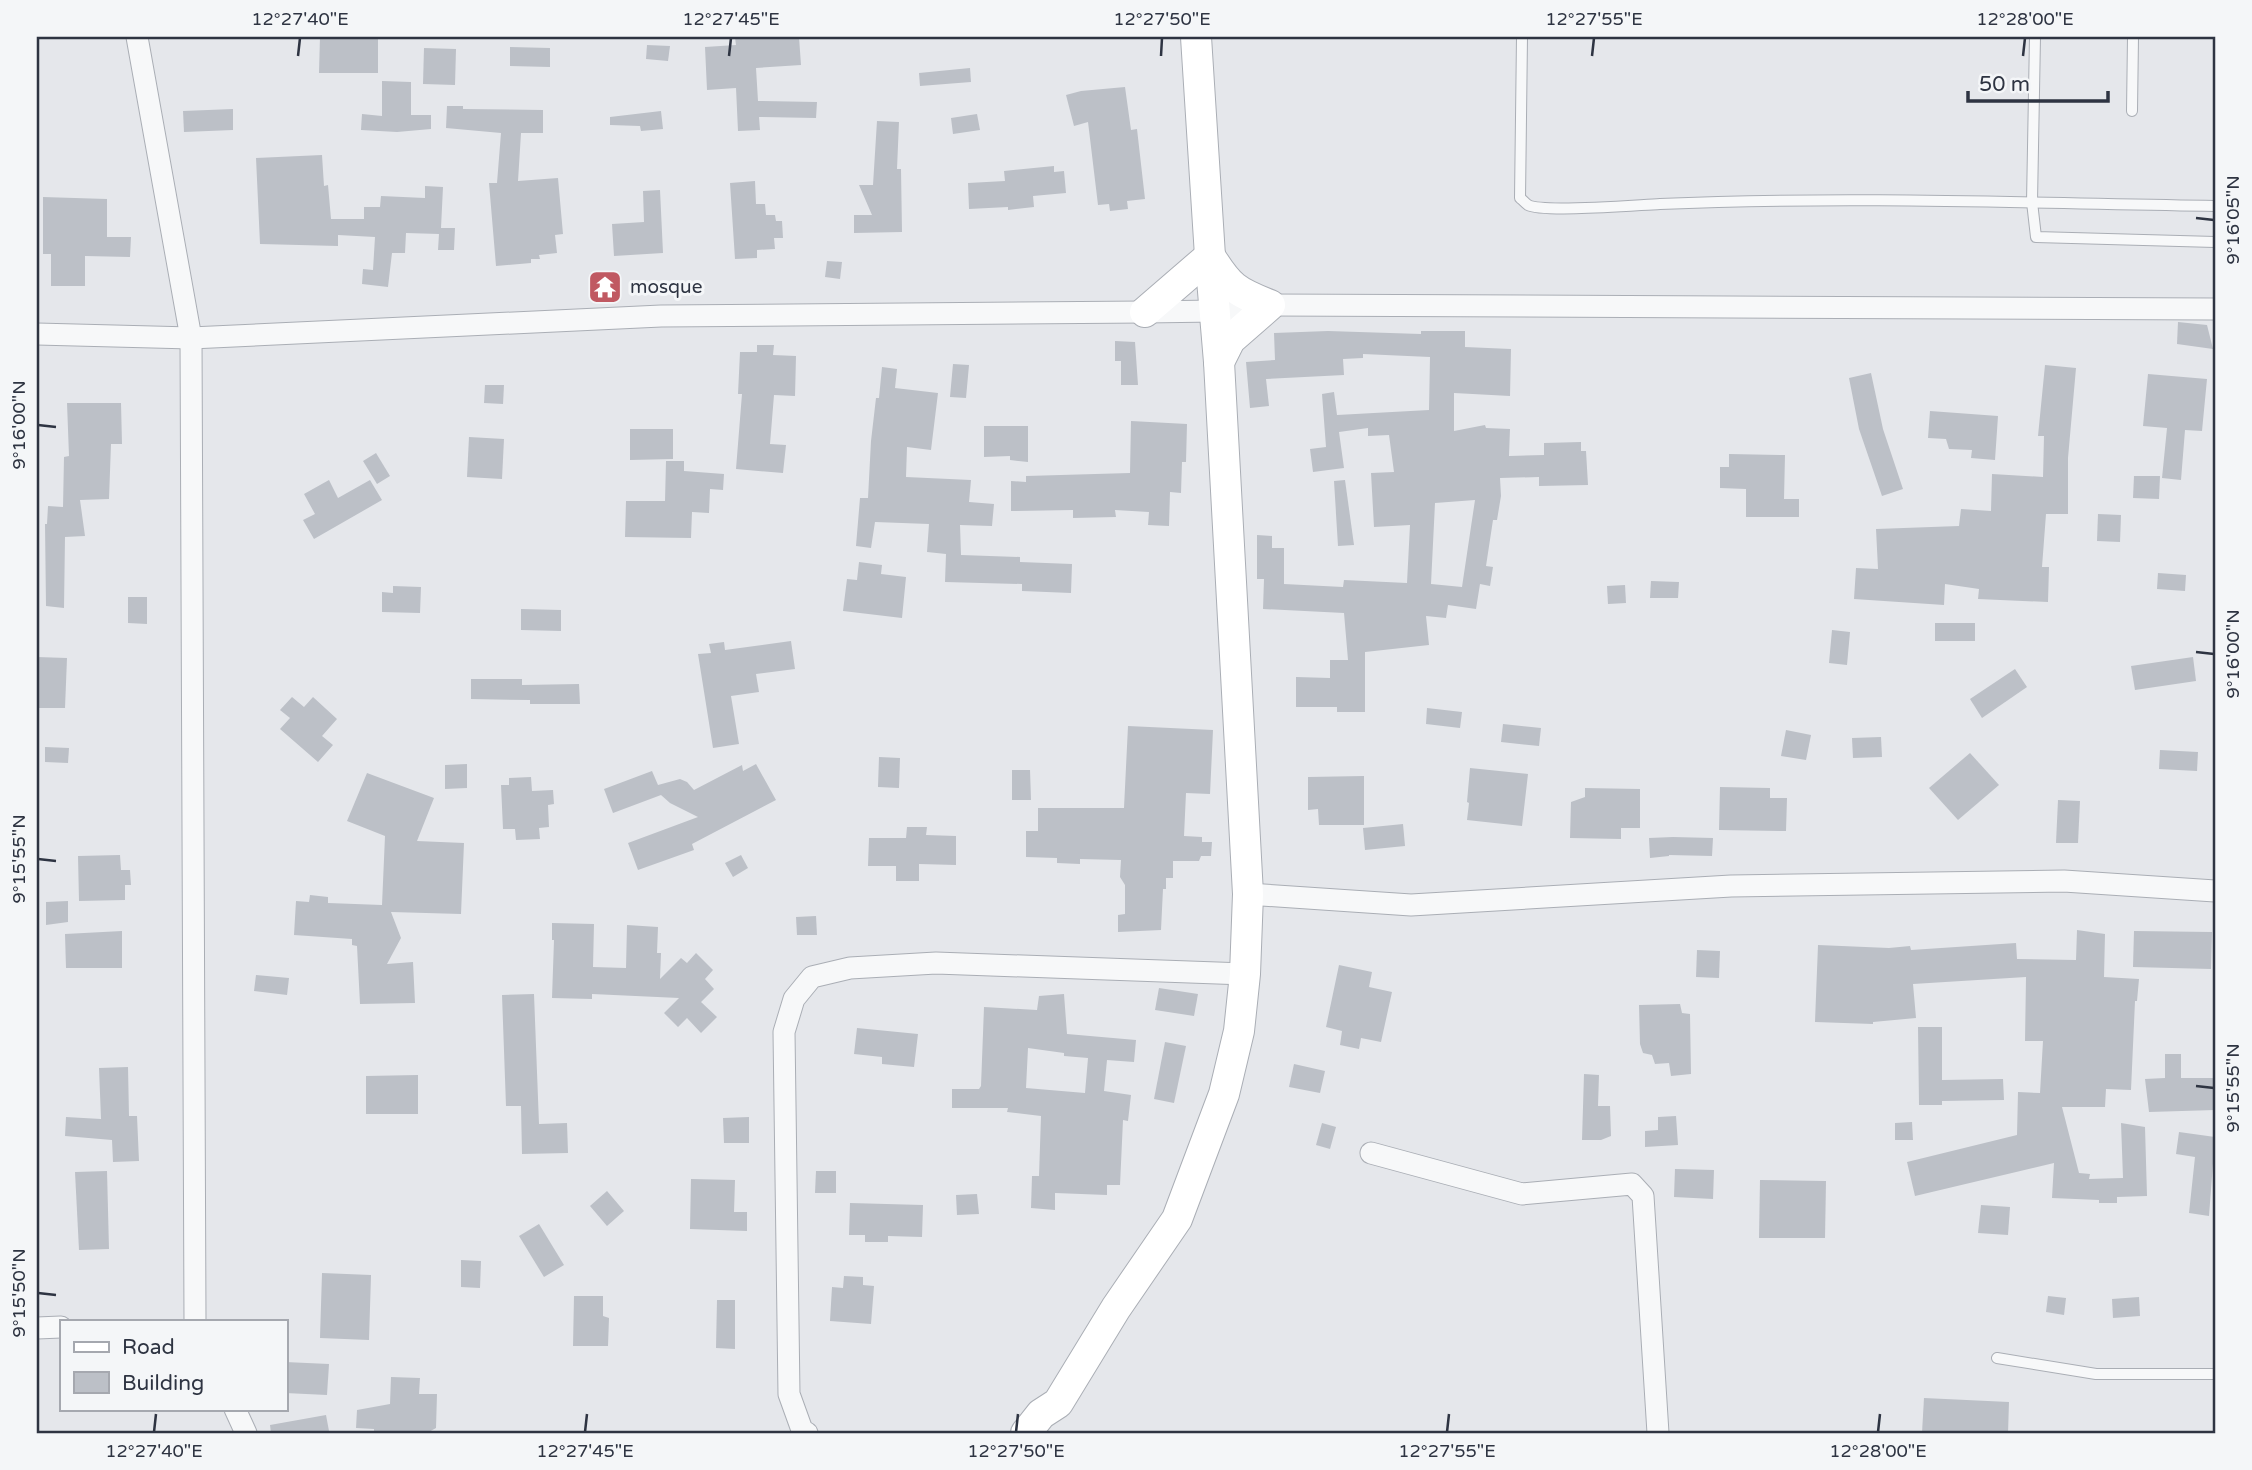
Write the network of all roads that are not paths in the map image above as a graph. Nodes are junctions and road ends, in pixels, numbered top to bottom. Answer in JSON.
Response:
{"nodes":[{"id":1,"x":137,"y":37,"type":"edge"},
{"id":2,"x":1196,"y":37,"type":"edge"},
{"id":3,"x":1522,"y":37,"type":"edge"},
{"id":4,"x":2035,"y":37,"type":"edge"},
{"id":5,"x":2133,"y":37,"type":"edge"},
{"id":6,"x":2132,"y":111,"type":"dead end"},
{"id":7,"x":2032,"y":202,"type":"junction"},
{"id":8,"x":2215,"y":206,"type":"edge"},
{"id":9,"x":2215,"y":242,"type":"edge"},
{"id":10,"x":1210,"y":256,"type":"junction"},
{"id":11,"x":1270,"y":305,"type":"junction"},
{"id":12,"x":2215,"y":309,"type":"edge"},
{"id":13,"x":1216,"y":311,"type":"junction"},
{"id":14,"x":1145,"y":312,"type":"junction"},
{"id":15,"x":37,"y":334,"type":"edge"},
{"id":16,"x":191,"y":338,"type":"junction"},
{"id":17,"x":1219,"y":362,"type":"junction"},
{"id":18,"x":2215,"y":891,"type":"edge"},
{"id":19,"x":1248,"y":894,"type":"junction"},
{"id":20,"x":1245,"y":974,"type":"junction"},
{"id":21,"x":1371,"y":1153,"type":"dead end"},
{"id":22,"x":195,"y":1320,"type":"edge"},
{"id":23,"x":60,"y":1327,"type":"edge"},
{"id":24,"x":37,"y":1328,"type":"edge"},
{"id":25,"x":1997,"y":1358,"type":"dead end"},
{"id":26,"x":2215,"y":1374,"type":"edge"},
{"id":27,"x":235,"y":1410,"type":"edge"},
{"id":28,"x":246,"y":1433,"type":"edge"},
{"id":29,"x":807,"y":1433,"type":"edge"},
{"id":30,"x":1026,"y":1433,"type":"edge"},
{"id":31,"x":1658,"y":1433,"type":"edge"}],
"edges":[{"from":1,"to":16,"type":"street"},
{"from":2,"to":10,"type":"main road"},
{"from":3,"to":7,"type":"lane"},
{"from":4,"to":7,"type":"lane"},
{"from":5,"to":6,"type":"lane"},
{"from":7,"to":8,"type":"lane"},
{"from":7,"to":9,"type":"lane"},
{"from":10,"to":11,"type":"main road"},
{"from":10,"to":13,"type":"main road"},
{"from":10,"to":14,"type":"main road"},
{"from":11,"to":12,"type":"street"},
{"from":11,"to":13,"type":"street"},
{"from":11,"to":17,"type":"main road"},
{"from":13,"to":14,"type":"street"},
{"from":13,"to":17,"type":"main road"},
{"from":14,"to":16,"type":"street"},
{"from":15,"to":16,"type":"street"},
{"from":16,"to":22,"type":"street"},
{"from":17,"to":19,"type":"main road"},
{"from":18,"to":19,"type":"street"},
{"from":19,"to":20,"type":"main road"},
{"from":20,"to":29,"type":"street"},
{"from":20,"to":30,"type":"main road"},
{"from":21,"to":31,"type":"street"},
{"from":23,"to":24,"type":"street"},
{"from":25,"to":26,"type":"lane"},
{"from":27,"to":28,"type":"street"}]}
